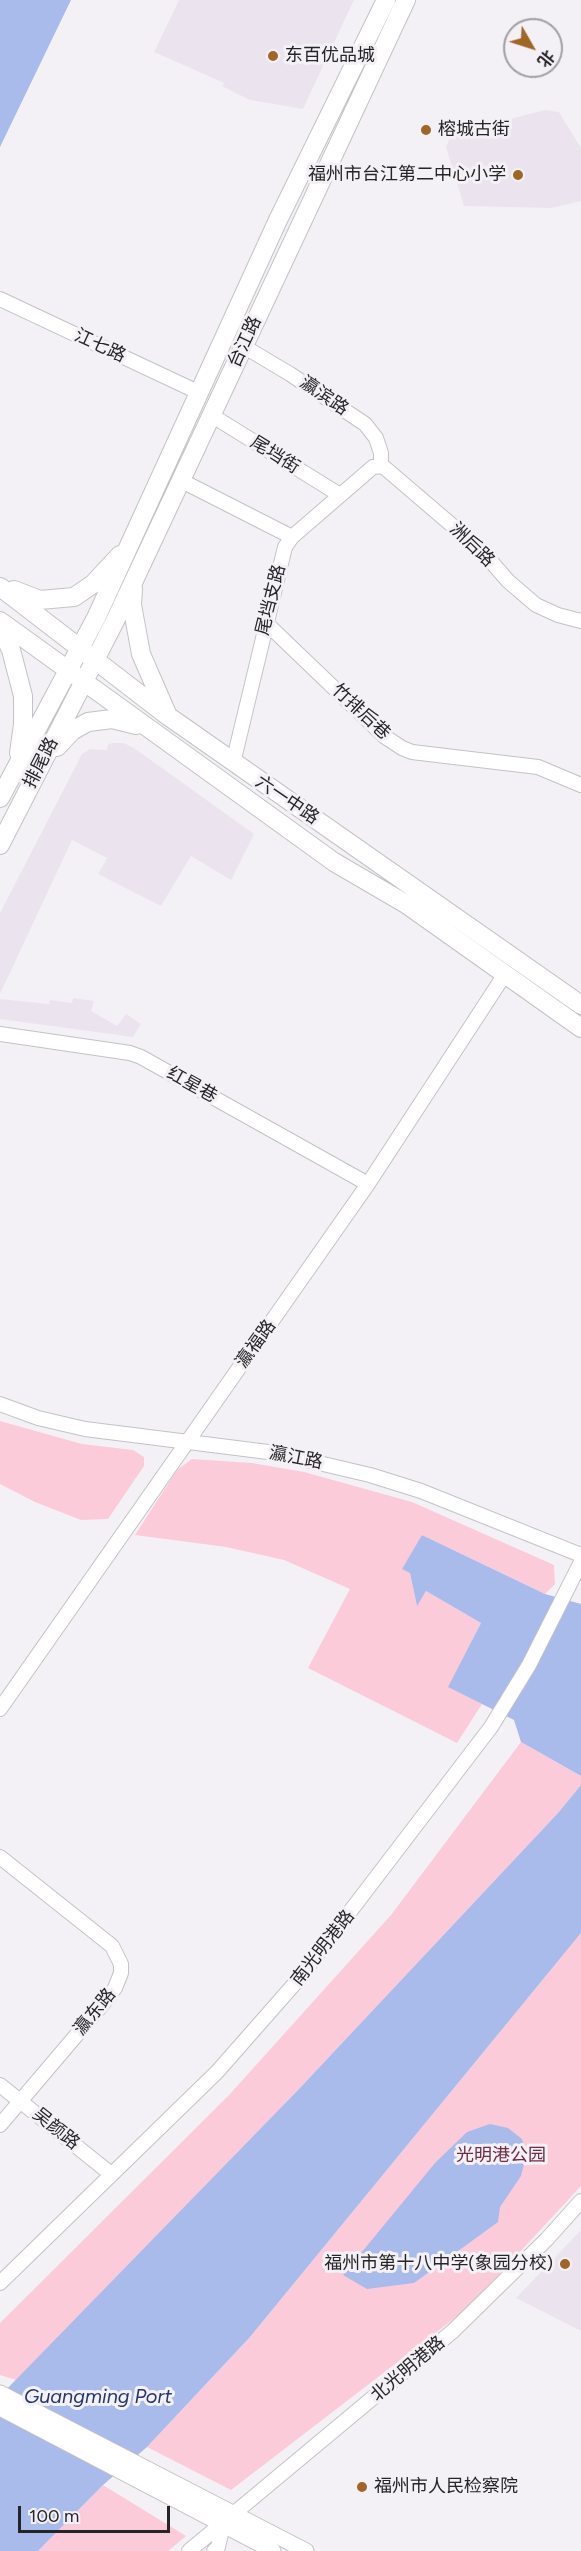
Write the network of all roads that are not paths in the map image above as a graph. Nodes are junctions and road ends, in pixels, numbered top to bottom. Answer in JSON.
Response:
{"nodes":[{"id":1,"x":386,"y":0,"type":"edge"},
{"id":2,"x":406,"y":0,"type":"edge"},
{"id":3,"x":0,"y":299,"type":"edge"},
{"id":4,"x":243,"y":346,"type":"junction"},
{"id":5,"x":200,"y":393,"type":"junction"},
{"id":6,"x":211,"y":415,"type":"junction"},
{"id":7,"x":381,"y":466,"type":"junction"},
{"id":8,"x":182,"y":481,"type":"junction"},
{"id":9,"x":340,"y":495,"type":"junction"},
{"id":10,"x":292,"y":537,"type":"junction"},
{"id":11,"x":134,"y":541,"type":"junction"},
{"id":12,"x":138,"y":573,"type":"junction"},
{"id":13,"x":0,"y":586,"type":"edge"},
{"id":14,"x":0,"y":621,"type":"edge"},
{"id":15,"x":581,"y":621,"type":"edge"},
{"id":16,"x":265,"y":622,"type":"junction"},
{"id":17,"x":0,"y":627,"type":"edge"},
{"id":18,"x":88,"y":654,"type":"junction"},
{"id":19,"x":76,"y":677,"type":"junction"},
{"id":20,"x":168,"y":716,"type":"junction"},
{"id":21,"x":153,"y":732,"type":"junction"},
{"id":22,"x":233,"y":763,"type":"junction"},
{"id":23,"x":16,"y":766,"type":"junction"},
{"id":24,"x":34,"y":777,"type":"junction"},
{"id":25,"x":581,"y":785,"type":"edge"},
{"id":26,"x":0,"y":798,"type":"edge"},
{"id":27,"x":0,"y":845,"type":"edge"},
{"id":28,"x":505,"y":974,"type":"junction"},
{"id":29,"x":581,"y":1005,"type":"edge"},
{"id":30,"x":581,"y":1028,"type":"edge"},
{"id":31,"x":0,"y":1034,"type":"edge"},
{"id":32,"x":368,"y":1184,"type":"junction"},
{"id":33,"x":0,"y":1404,"type":"edge"},
{"id":34,"x":185,"y":1442,"type":"junction"},
{"id":35,"x":581,"y":1555,"type":"edge"},
{"id":36,"x":581,"y":1562,"type":"edge"},
{"id":37,"x":0,"y":1709,"type":"edge"},
{"id":38,"x":0,"y":1857,"type":"edge"},
{"id":39,"x":0,"y":2085,"type":"edge"},
{"id":40,"x":20,"y":2101,"type":"junction"},
{"id":41,"x":0,"y":2125,"type":"edge"},
{"id":42,"x":111,"y":2174,"type":"junction"},
{"id":43,"x":581,"y":2201,"type":"edge"},
{"id":44,"x":0,"y":2283,"type":"edge"},
{"id":45,"x":1,"y":2398,"type":"edge"},
{"id":46,"x":229,"y":2520,"type":"junction"},
{"id":47,"x":189,"y":2551,"type":"edge"},
{"id":48,"x":214,"y":2551,"type":"edge"},
{"id":49,"x":273,"y":2551,"type":"edge"},
{"id":50,"x":306,"y":2551,"type":"edge"}],
"edges":[{"from":1,"to":5,"type":"main road","name":"台江路"},
{"from":2,"to":4,"type":"main road","name":"台江路"},
{"from":3,"to":5,"type":"street","name":"江七路"},
{"from":4,"to":6,"type":"main road","name":"台江路"},
{"from":4,"to":7,"type":"street","name":"瀛滨路"},
{"from":5,"to":11,"type":"main road","name":"台江路"},
{"from":6,"to":8,"type":"main road","name":"台江路"},
{"from":6,"to":9,"type":"street","name":"尾垱街"},
{"from":7,"to":9,"type":"street","name":"尾垱支路"},
{"from":7,"to":15,"type":"street","name":"洲后路"},
{"from":8,"to":10,"type":"street"},
{"from":8,"to":12,"type":"main road","name":"台江路"},
{"from":9,"to":10,"type":"street","name":"尾垱支路"},
{"from":10,"to":16,"type":"street","name":"尾垱支路"},
{"from":11,"to":13,"type":"main road"},
{"from":11,"to":18,"type":"main road","name":"台江路"},
{"from":12,"to":18,"type":"main road","name":"台江路"},
{"from":12,"to":20,"type":"main road"},
{"from":13,"to":18,"type":"main road","name":"六一中路"},
{"from":14,"to":19,"type":"main road","name":"六一中路"},
{"from":16,"to":22,"type":"street","name":"尾垱支路"},
{"from":16,"to":25,"type":"street","name":"竹排后巷"},
{"from":17,"to":23,"type":"main road"},
{"from":18,"to":19,"type":"main road","name":"排尾路"},
{"from":18,"to":20,"type":"main road","name":"六一中路"},
{"from":19,"to":21,"type":"main road","name":"六一中路"},
{"from":19,"to":23,"type":"main road","name":"排尾路"},
{"from":19,"to":24,"type":"main road","name":"排尾路"},
{"from":20,"to":22,"type":"main road","name":"六一中路"},
{"from":21,"to":24,"type":"main road"},
{"from":21,"to":28,"type":"main road","name":"六一中路"},
{"from":22,"to":29,"type":"main road","name":"六一中路"},
{"from":23,"to":26,"type":"main road","name":"排尾路"},
{"from":24,"to":27,"type":"main road","name":"排尾路"},
{"from":28,"to":30,"type":"main road","name":"六一中路"},
{"from":28,"to":32,"type":"street","name":"瀛福路"},
{"from":31,"to":32,"type":"street","name":"红星巷"},
{"from":32,"to":34,"type":"street","name":"瀛福路"},
{"from":33,"to":34,"type":"street","name":"瀛江路"},
{"from":34,"to":35,"type":"street","name":"瀛江路"},
{"from":34,"to":37,"type":"street","name":"瀛福路"},
{"from":36,"to":42,"type":"street","name":"南光明港路"},
{"from":38,"to":40,"type":"street","name":"瀛东路"},
{"from":39,"to":40,"type":"street","name":"吴颜路"},
{"from":40,"to":41,"type":"street","name":"瀛东路"},
{"from":40,"to":42,"type":"street","name":"吴颜路"},
{"from":42,"to":44,"type":"street","name":"南光明港路"},
{"from":43,"to":46,"type":"street","name":"北光明港路"},
{"from":45,"to":46,"type":"main road"},
{"from":46,"to":47,"type":"street","name":"北光明港路"},
{"from":46,"to":48,"type":"street"},
{"from":46,"to":49,"type":"main road"},
{"from":46,"to":50,"type":"main road"}]}
